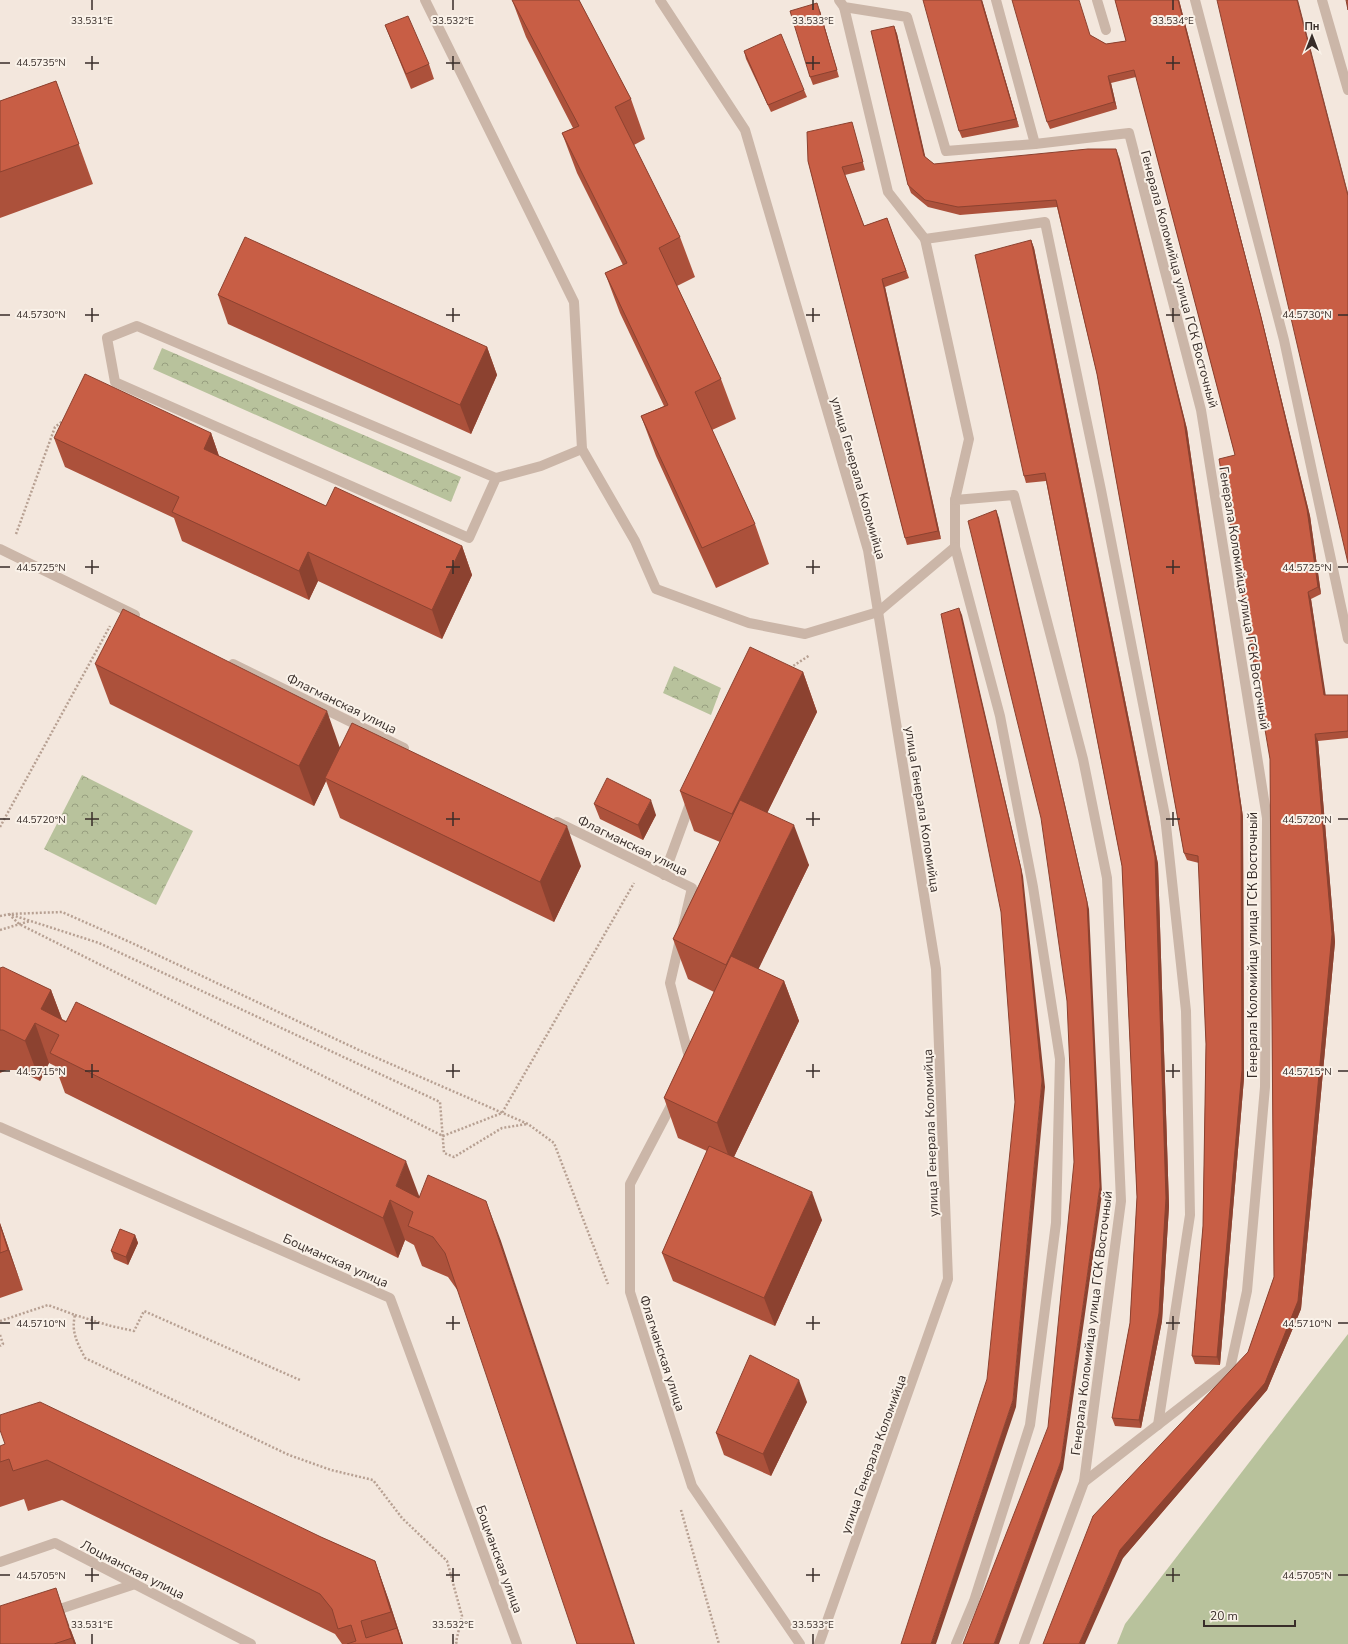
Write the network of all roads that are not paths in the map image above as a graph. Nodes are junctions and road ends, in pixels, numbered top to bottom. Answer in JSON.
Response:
{"nodes":[{"id":1,"x":425,"y":0,"type":"edge"},
{"id":2,"x":660,"y":0,"type":"edge"},
{"id":3,"x":996,"y":0,"type":"edge"},
{"id":4,"x":1097,"y":0,"type":"edge"},
{"id":5,"x":1195,"y":0,"type":"edge"},
{"id":6,"x":1322,"y":0,"type":"edge"},
{"id":7,"x":842,"y":4,"type":"edge"},
{"id":8,"x":1106,"y":30,"type":"dead end"},
{"id":9,"x":1348,"y":90,"type":"edge"},
{"id":10,"x":1035,"y":144,"type":"junction"},
{"id":11,"x":926,"y":239,"type":"junction"},
{"id":12,"x":582,"y":449,"type":"junction"},
{"id":13,"x":496,"y":478,"type":"junction"},
{"id":14,"x":955,"y":500,"type":"junction"},
{"id":15,"x":955,"y":547,"type":"junction"},
{"id":16,"x":4,"y":551,"type":"edge"},
{"id":17,"x":878,"y":612,"type":"junction"},
{"id":18,"x":142,"y":619,"type":"edge"},
{"id":19,"x":1348,"y":639,"type":"edge"},
{"id":20,"x":221,"y":658,"type":"edge"},
{"id":21,"x":415,"y":753,"type":"edge"},
{"id":22,"x":696,"y":788,"type":"edge"},
{"id":23,"x":551,"y":820,"type":"edge"},
{"id":24,"x":664,"y":874,"type":"junction"},
{"id":25,"x":688,"y":1074,"type":"edge"},
{"id":26,"x":677,"y":1095,"type":"edge"},
{"id":27,"x":0,"y":1127,"type":"edge"},
{"id":28,"x":1158,"y":1425,"type":"junction"},
{"id":29,"x":1084,"y":1482,"type":"junction"},
{"id":30,"x":0,"y":1562,"type":"edge"},
{"id":31,"x":135,"y":1584,"type":"junction"},
{"id":32,"x":38,"y":1616,"type":"edge"},
{"id":33,"x":251,"y":1644,"type":"edge"},
{"id":34,"x":518,"y":1644,"type":"edge"},
{"id":35,"x":800,"y":1644,"type":"edge"},
{"id":36,"x":819,"y":1644,"type":"edge"},
{"id":37,"x":956,"y":1644,"type":"edge"},
{"id":38,"x":1024,"y":1644,"type":"edge"}],
"edges":[{"from":1,"to":12,"type":"street"},
{"from":2,"to":17,"type":"street","name":"улица Генерала Коломийца"},
{"from":3,"to":10,"type":"street"},
{"from":4,"to":8,"type":"street"},
{"from":5,"to":19,"type":"street"},
{"from":6,"to":9,"type":"street"},
{"from":7,"to":10,"type":"street","name":"Генерала Коломийца улица ГСК Восточный"},
{"from":7,"to":11,"type":"street","name":"Генерала Коломийца улица ГСК Восточный"},
{"from":10,"to":28,"type":"street","name":"Генерала Коломийца улица ГСК Восточный"},
{"from":11,"to":14,"type":"street","name":"Генерала Коломийца улица ГСК Восточный"},
{"from":11,"to":28,"type":"street"},
{"from":12,"to":13,"type":"street"},
{"from":12,"to":17,"type":"street"},
{"from":13,"to":13,"type":"street"},
{"from":14,"to":15,"type":"street","name":"Генерала Коломийца улица ГСК Восточный"},
{"from":14,"to":29,"type":"street","name":"Генерала Коломийца улица ГСК Восточный"},
{"from":15,"to":17,"type":"street"},
{"from":15,"to":37,"type":"street","name":"Генерала Коломийца улица ГСК Восточный"},
{"from":16,"to":18,"type":"street"},
{"from":17,"to":36,"type":"street","name":"улица Генерала Коломийца"},
{"from":20,"to":21,"type":"street","name":"Флагманская улица"},
{"from":22,"to":24,"type":"street"},
{"from":23,"to":24,"type":"street","name":"Флагманская улица"},
{"from":24,"to":25,"type":"street","name":"Флагманская улица"},
{"from":26,"to":35,"type":"street","name":"Флагманская улица"},
{"from":27,"to":34,"type":"street","name":"Боцманская улица"},
{"from":28,"to":29,"type":"street","name":"Генерала Коломийца улица ГСК Восточный"},
{"from":29,"to":38,"type":"street","name":"Генерала Коломийца улица ГСК Восточный"},
{"from":30,"to":31,"type":"street","name":"Лоцманская улица"},
{"from":31,"to":32,"type":"street"},
{"from":31,"to":33,"type":"street","name":"Лоцманская улица"}]}
